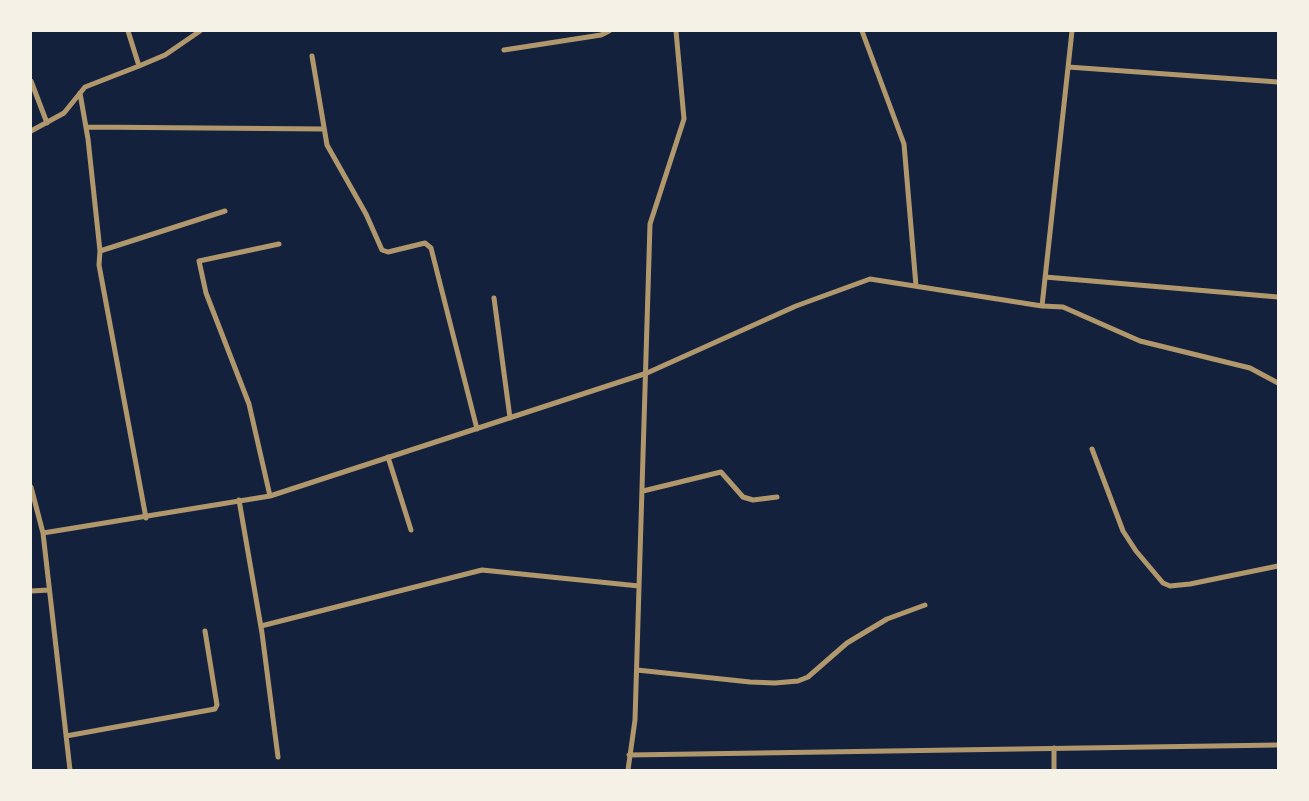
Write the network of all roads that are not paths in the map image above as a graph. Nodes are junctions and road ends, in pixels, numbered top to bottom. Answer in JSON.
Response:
{"nodes":[{"id":1,"x":128,"y":31,"type":"edge"},
{"id":2,"x":200,"y":31,"type":"edge"},
{"id":3,"x":609,"y":31,"type":"edge"},
{"id":4,"x":676,"y":31,"type":"edge"},
{"id":5,"x":862,"y":31,"type":"edge"},
{"id":6,"x":1072,"y":31,"type":"edge"},
{"id":7,"x":504,"y":50,"type":"dead end"},
{"id":8,"x":312,"y":56,"type":"dead end"},
{"id":9,"x":139,"y":66,"type":"junction"},
{"id":10,"x":1068,"y":67,"type":"junction"},
{"id":11,"x":31,"y":81,"type":"edge"},
{"id":12,"x":1278,"y":82,"type":"edge"},
{"id":13,"x":80,"y":93,"type":"junction"},
{"id":14,"x":47,"y":123,"type":"junction"},
{"id":15,"x":86,"y":127,"type":"junction"},
{"id":16,"x":323,"y":129,"type":"junction"},
{"id":17,"x":31,"y":131,"type":"edge"},
{"id":18,"x":225,"y":212,"type":"dead end"},
{"id":19,"x":280,"y":244,"type":"dead end"},
{"id":20,"x":100,"y":251,"type":"junction"},
{"id":21,"x":1045,"y":277,"type":"junction"},
{"id":22,"x":916,"y":286,"type":"junction"},
{"id":23,"x":1278,"y":297,"type":"edge"},
{"id":24,"x":494,"y":298,"type":"dead end"},
{"id":25,"x":1042,"y":306,"type":"junction"},
{"id":26,"x":647,"y":373,"type":"junction"},
{"id":27,"x":1278,"y":383,"type":"edge"},
{"id":28,"x":510,"y":418,"type":"junction"},
{"id":29,"x":476,"y":429,"type":"junction"},
{"id":30,"x":1092,"y":449,"type":"dead end"},
{"id":31,"x":388,"y":457,"type":"junction"},
{"id":32,"x":31,"y":487,"type":"edge"},
{"id":33,"x":642,"y":491,"type":"junction"},
{"id":34,"x":32,"y":494,"type":"edge"},
{"id":35,"x":270,"y":496,"type":"junction"},
{"id":36,"x":777,"y":497,"type":"dead end"},
{"id":37,"x":239,"y":500,"type":"junction"},
{"id":38,"x":146,"y":518,"type":"junction"},
{"id":39,"x":411,"y":530,"type":"dead end"},
{"id":40,"x":43,"y":533,"type":"junction"},
{"id":41,"x":1278,"y":566,"type":"edge"},
{"id":42,"x":639,"y":586,"type":"junction"},
{"id":43,"x":49,"y":590,"type":"junction"},
{"id":44,"x":31,"y":591,"type":"edge"},
{"id":45,"x":925,"y":604,"type":"dead end"},
{"id":46,"x":261,"y":626,"type":"junction"},
{"id":47,"x":205,"y":631,"type":"dead end"},
{"id":48,"x":637,"y":670,"type":"junction"},
{"id":49,"x":66,"y":736,"type":"junction"},
{"id":50,"x":1278,"y":744,"type":"edge"},
{"id":51,"x":1054,"y":748,"type":"junction"},
{"id":52,"x":630,"y":754,"type":"junction"},
{"id":53,"x":278,"y":757,"type":"dead end"},
{"id":54,"x":70,"y":770,"type":"edge"},
{"id":55,"x":628,"y":770,"type":"edge"},
{"id":56,"x":1054,"y":770,"type":"edge"}],
"edges":[{"from":1,"to":9,"type":"street"},
{"from":2,"to":9,"type":"street"},
{"from":3,"to":7,"type":"street"},
{"from":4,"to":26,"type":"street"},
{"from":5,"to":22,"type":"street"},
{"from":6,"to":10,"type":"street"},
{"from":8,"to":16,"type":"street"},
{"from":9,"to":13,"type":"street"},
{"from":10,"to":12,"type":"street"},
{"from":10,"to":21,"type":"street"},
{"from":11,"to":14,"type":"street"},
{"from":13,"to":14,"type":"street"},
{"from":13,"to":15,"type":"street"},
{"from":14,"to":17,"type":"street"},
{"from":15,"to":16,"type":"street"},
{"from":15,"to":20,"type":"street"},
{"from":16,"to":29,"type":"street"},
{"from":18,"to":20,"type":"street"},
{"from":19,"to":35,"type":"street"},
{"from":20,"to":38,"type":"street"},
{"from":21,"to":23,"type":"street"},
{"from":21,"to":25,"type":"street"},
{"from":22,"to":25,"type":"street"},
{"from":22,"to":26,"type":"street"},
{"from":24,"to":28,"type":"street"},
{"from":25,"to":27,"type":"street"},
{"from":26,"to":28,"type":"street"},
{"from":26,"to":33,"type":"street"},
{"from":28,"to":29,"type":"street"},
{"from":29,"to":31,"type":"street"},
{"from":30,"to":41,"type":"street"},
{"from":31,"to":35,"type":"street"},
{"from":31,"to":39,"type":"street"},
{"from":32,"to":34,"type":"street"},
{"from":33,"to":36,"type":"street"},
{"from":33,"to":42,"type":"street"},
{"from":34,"to":40,"type":"street"},
{"from":35,"to":37,"type":"street"},
{"from":37,"to":38,"type":"street"},
{"from":37,"to":46,"type":"street"},
{"from":38,"to":40,"type":"street"},
{"from":40,"to":43,"type":"street"},
{"from":42,"to":46,"type":"street"},
{"from":42,"to":48,"type":"street"},
{"from":43,"to":44,"type":"street"},
{"from":43,"to":49,"type":"street"},
{"from":45,"to":48,"type":"street"},
{"from":46,"to":53,"type":"street"},
{"from":47,"to":49,"type":"street"},
{"from":48,"to":52,"type":"street"},
{"from":49,"to":54,"type":"street"},
{"from":50,"to":51,"type":"street"},
{"from":51,"to":52,"type":"street"},
{"from":51,"to":56,"type":"street"},
{"from":52,"to":55,"type":"street"}]}
